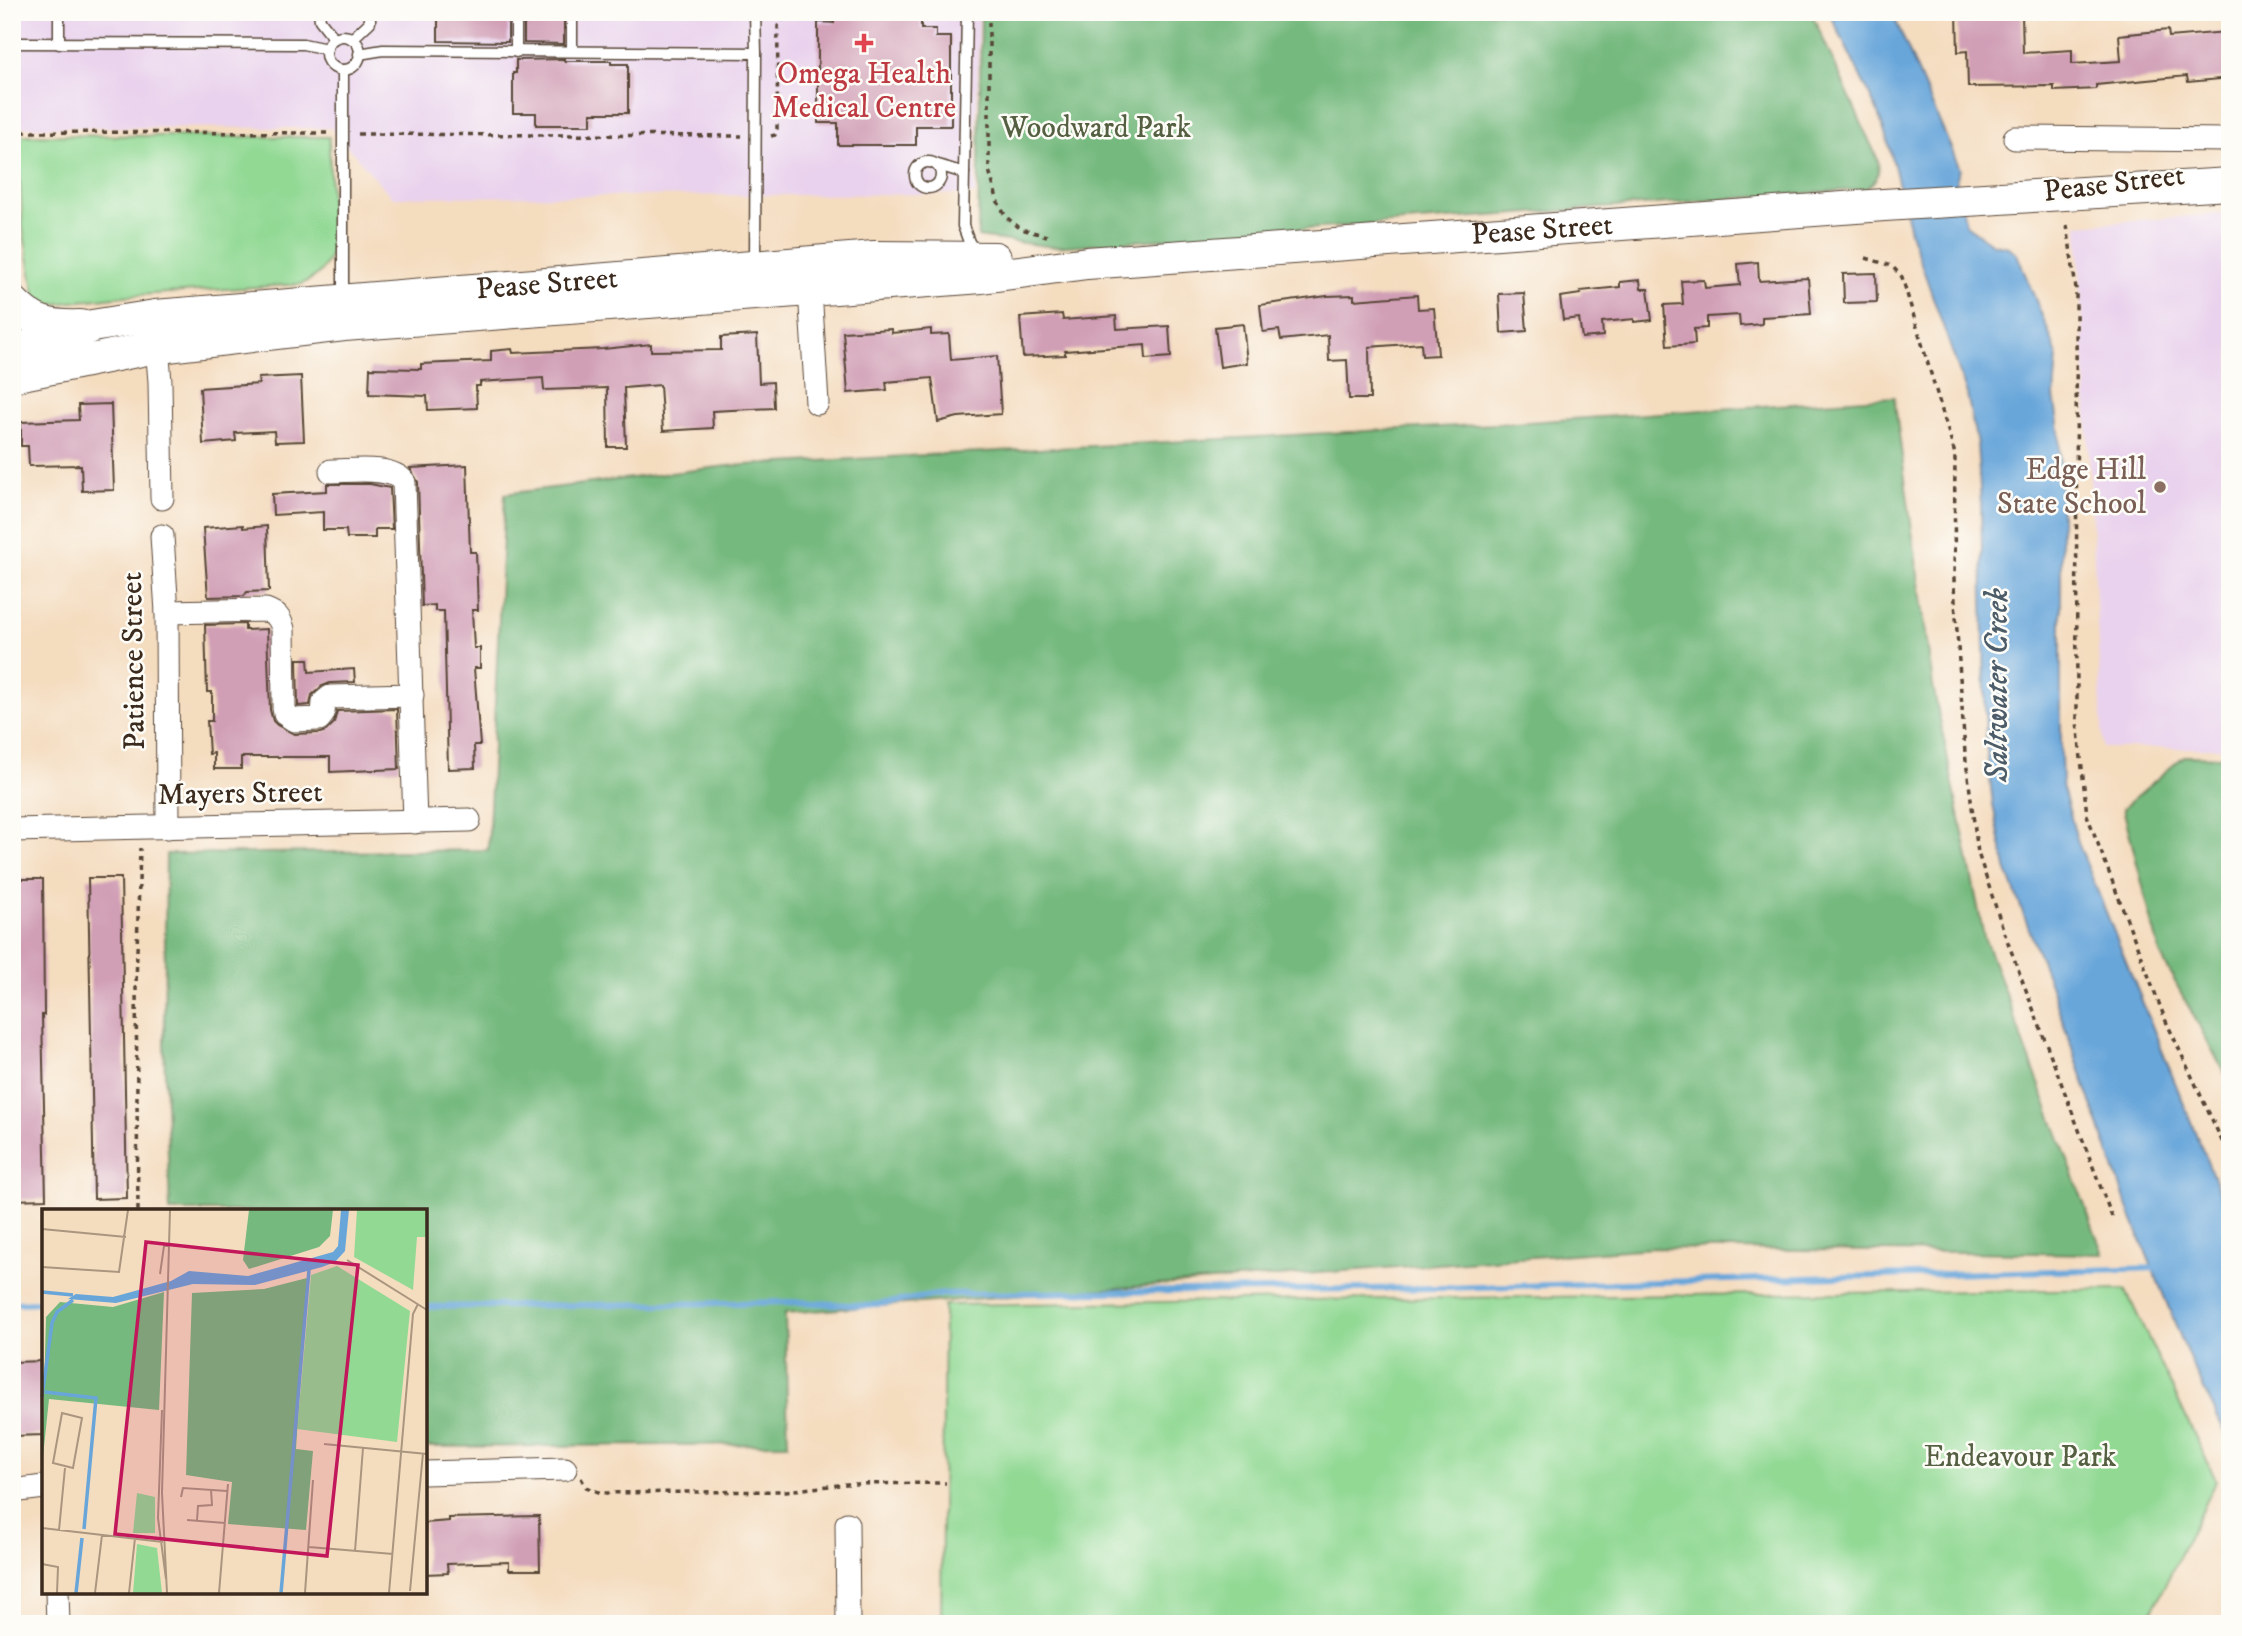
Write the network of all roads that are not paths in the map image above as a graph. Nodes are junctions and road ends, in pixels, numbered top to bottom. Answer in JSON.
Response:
{"nodes":[{"id":1,"x":59,"y":12,"type":"edge"},
{"id":2,"x":319,"y":12,"type":"edge"},
{"id":3,"x":370,"y":12,"type":"edge"},
{"id":4,"x":516,"y":12,"type":"edge"},
{"id":5,"x":572,"y":12,"type":"edge"},
{"id":6,"x":755,"y":12,"type":"edge"},
{"id":7,"x":967,"y":12,"type":"edge"},
{"id":8,"x":334,"y":38,"type":"junction"},
{"id":9,"x":352,"y":39,"type":"junction"},
{"id":10,"x":12,"y":43,"type":"edge"},
{"id":11,"x":59,"y":44,"type":"junction"},
{"id":12,"x":327,"y":48,"type":"junction"},
{"id":13,"x":572,"y":51,"type":"junction"},
{"id":14,"x":516,"y":52,"type":"junction"},
{"id":15,"x":755,"y":53,"type":"junction"},
{"id":16,"x":359,"y":54,"type":"junction"},
{"id":17,"x":343,"y":69,"type":"junction"},
{"id":18,"x":2015,"y":138,"type":"dead end"},
{"id":19,"x":2230,"y":140,"type":"edge"},
{"id":20,"x":935,"y":164,"type":"dead end"},
{"id":21,"x":2230,"y":169,"type":"edge"},
{"id":22,"x":964,"y":173,"type":"junction"},
{"id":23,"x":2230,"y":184,"type":"edge"},
{"id":24,"x":1999,"y":199,"type":"junction"},
{"id":25,"x":980,"y":258,"type":"junction"},
{"id":26,"x":1087,"y":263,"type":"junction"},
{"id":27,"x":755,"y":281,"type":"junction"},
{"id":28,"x":810,"y":290,"type":"junction"},
{"id":29,"x":12,"y":301,"type":"edge"},
{"id":30,"x":344,"y":312,"type":"junction"},
{"id":31,"x":155,"y":316,"type":"junction"},
{"id":32,"x":92,"y":326,"type":"junction"},
{"id":33,"x":158,"y":347,"type":"junction"},
{"id":34,"x":12,"y":350,"type":"edge"},
{"id":35,"x":12,"y":376,"type":"edge"},
{"id":36,"x":817,"y":403,"type":"dead end"},
{"id":37,"x":331,"y":471,"type":"dead end"},
{"id":38,"x":162,"y":498,"type":"dead end"},
{"id":39,"x":162,"y":536,"type":"dead end"},
{"id":40,"x":167,"y":612,"type":"junction"},
{"id":41,"x":412,"y":695,"type":"junction"},
{"id":42,"x":469,"y":820,"type":"dead end"},
{"id":43,"x":415,"y":822,"type":"junction"},
{"id":44,"x":168,"y":827,"type":"junction"},
{"id":45,"x":12,"y":830,"type":"edge"},
{"id":46,"x":565,"y":1469,"type":"road end"},
{"id":47,"x":427,"y":1473,"type":"edge"},
{"id":48,"x":42,"y":1487,"type":"edge"},
{"id":49,"x":12,"y":1491,"type":"edge"},
{"id":50,"x":847,"y":1524,"type":"dead end"},
{"id":51,"x":57,"y":1594,"type":"edge"},
{"id":52,"x":58,"y":1624,"type":"edge"},
{"id":53,"x":848,"y":1624,"type":"edge"}],
"edges":[{"from":1,"to":11,"type":"lane"},
{"from":2,"to":8,"type":"lane"},
{"from":3,"to":9,"type":"lane"},
{"from":4,"to":14,"type":"lane"},
{"from":5,"to":13,"type":"lane"},
{"from":6,"to":15,"type":"lane"},
{"from":7,"to":22,"type":"lane"},
{"from":8,"to":9,"type":"lane"},
{"from":8,"to":12,"type":"lane"},
{"from":9,"to":16,"type":"lane"},
{"from":10,"to":11,"type":"lane"},
{"from":11,"to":12,"type":"lane"},
{"from":12,"to":17,"type":"lane"},
{"from":13,"to":14,"type":"lane"},
{"from":13,"to":15,"type":"lane"},
{"from":14,"to":16,"type":"lane"},
{"from":15,"to":27,"type":"lane"},
{"from":16,"to":17,"type":"lane"},
{"from":17,"to":30,"type":"lane"},
{"from":18,"to":19,"type":"street","name":"Pease Street"},
{"from":20,"to":22,"type":"lane"},
{"from":21,"to":24,"type":"street","name":"Pease Street"},
{"from":22,"to":25,"type":"lane"},
{"from":23,"to":24,"type":"street","name":"Pease Street"},
{"from":24,"to":26,"type":"street","name":"Pease Street"},
{"from":25,"to":26,"type":"street","name":"Pease Street"},
{"from":25,"to":27,"type":"street","name":"Pease Street"},
{"from":26,"to":28,"type":"street","name":"Pease Street"},
{"from":27,"to":28,"type":"street","name":"Pease Street"},
{"from":27,"to":30,"type":"street","name":"Pease Street"},
{"from":28,"to":36,"type":"street"},
{"from":29,"to":32,"type":"street"},
{"from":30,"to":31,"type":"street","name":"Pease Street"},
{"from":30,"to":33,"type":"street","name":"Pease Street"},
{"from":31,"to":32,"type":"street","name":"Pease Street"},
{"from":31,"to":33,"type":"street"},
{"from":32,"to":34,"type":"street","name":"Pease Street"},
{"from":33,"to":35,"type":"street","name":"Pease Street"},
{"from":33,"to":38,"type":"street"},
{"from":37,"to":41,"type":"street"},
{"from":39,"to":40,"type":"street","name":"Patience Street"},
{"from":40,"to":41,"type":"street"},
{"from":40,"to":44,"type":"street","name":"Patience Street"},
{"from":41,"to":43,"type":"street"},
{"from":42,"to":43,"type":"street","name":"Mayers Street"},
{"from":43,"to":44,"type":"street","name":"Mayers Street"},
{"from":44,"to":45,"type":"street","name":"Mayers Street"},
{"from":46,"to":47,"type":"street"},
{"from":48,"to":49,"type":"street"},
{"from":50,"to":53,"type":"street"},
{"from":51,"to":52,"type":"street"}]}
